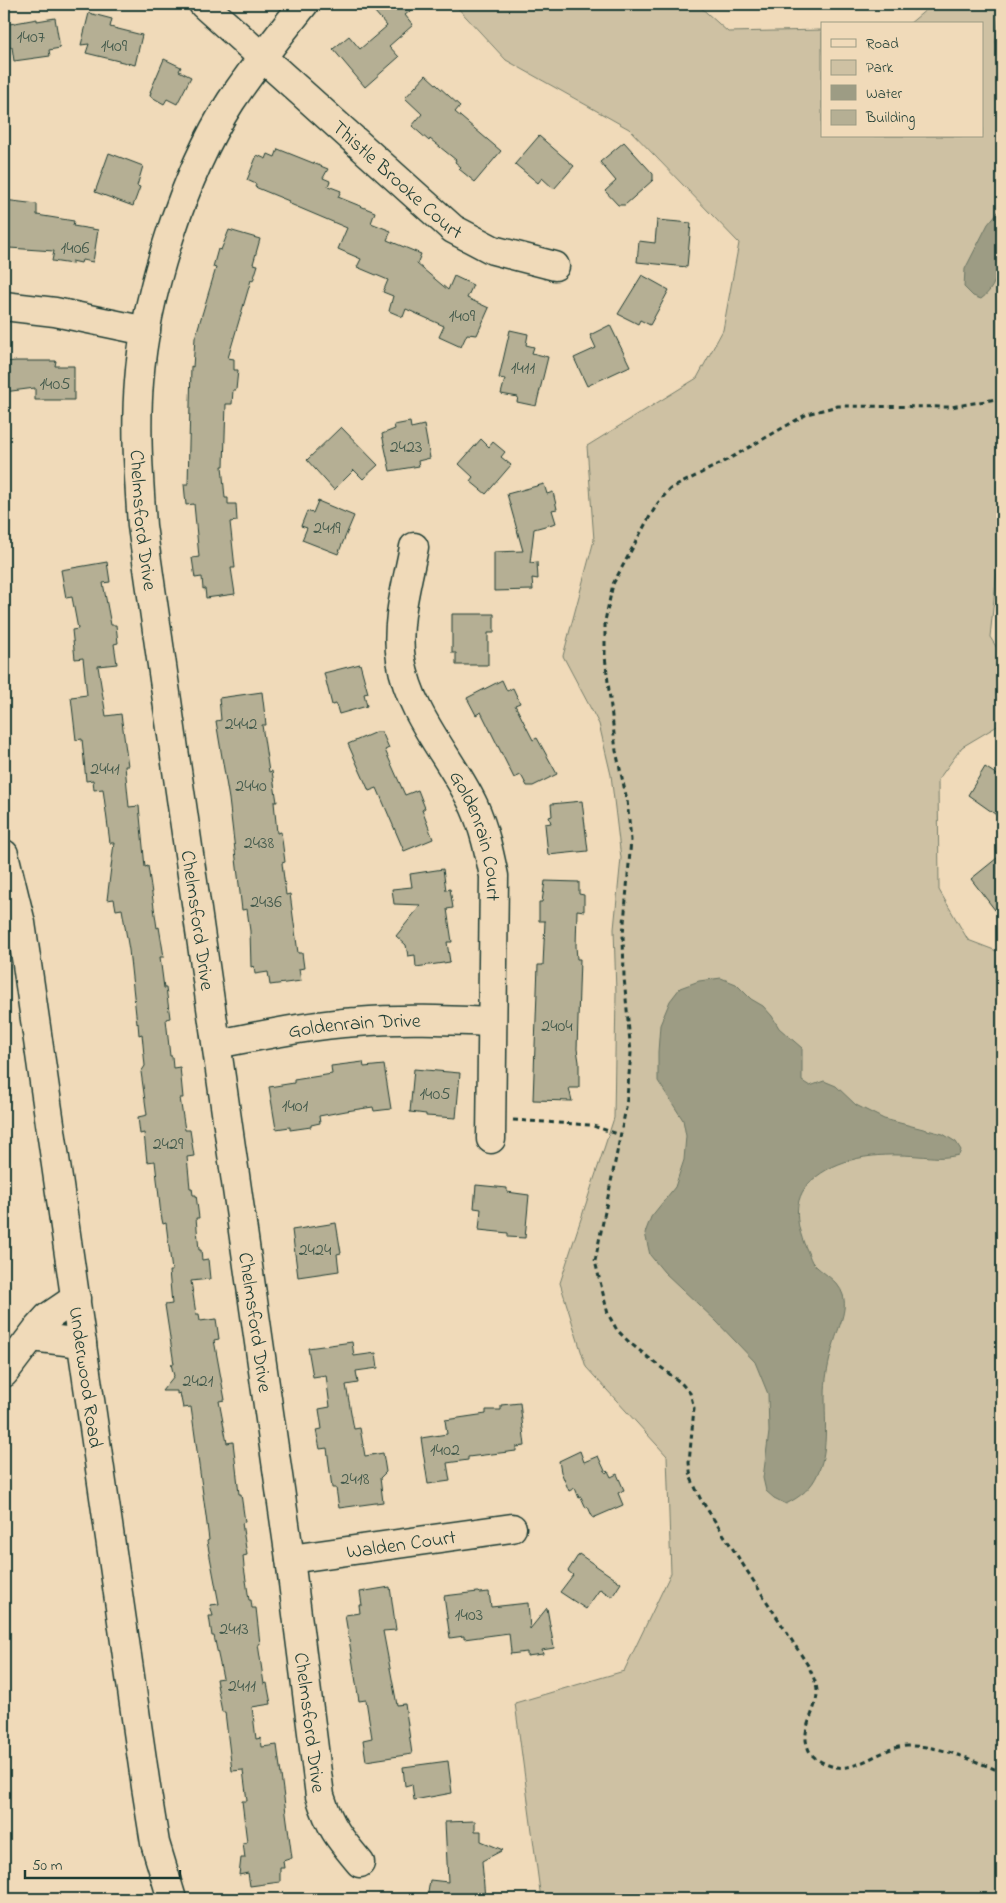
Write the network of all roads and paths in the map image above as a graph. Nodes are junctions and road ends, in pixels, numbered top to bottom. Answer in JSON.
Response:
{"nodes":[{"id":1,"x":203,"y":4,"type":"edge"},
{"id":2,"x":304,"y":4,"type":"edge"},
{"id":3,"x":262,"y":56,"type":"junction"},
{"id":4,"x":555,"y":266,"type":"dead end"},
{"id":5,"x":4,"y":306,"type":"edge"},
{"id":6,"x":146,"y":331,"type":"junction"},
{"id":7,"x":1002,"y":398,"type":"edge"},
{"id":8,"x":414,"y":547,"type":"dead end"},
{"id":9,"x":4,"y":854,"type":"edge"},
{"id":10,"x":8,"y":893,"type":"edge"},
{"id":11,"x":491,"y":1022,"type":"junction"},
{"id":12,"x":217,"y":1044,"type":"junction"},
{"id":13,"x":512,"y":1120,"type":"dead end"},
{"id":14,"x":621,"y":1135,"type":"junction"},
{"id":15,"x":491,"y":1139,"type":"dead end"},
{"id":16,"x":76,"y":1298,"type":"junction"},
{"id":17,"x":32,"y":1337,"type":"junction"},
{"id":18,"x":82,"y":1343,"type":"junction"},
{"id":19,"x":4,"y":1373,"type":"edge"},
{"id":20,"x":512,"y":1528,"type":"dead end"},
{"id":21,"x":290,"y":1559,"type":"junction"},
{"id":22,"x":1002,"y":1772,"type":"edge"},
{"id":23,"x":360,"y":1863,"type":"dead end"},
{"id":24,"x":172,"y":1899,"type":"edge"}],
"edges":[{"from":1,"to":3,"type":"street","name":"Thistle Brooke Court"},
{"from":2,"to":3,"type":"street","name":"Chelmsford Drive"},
{"from":3,"to":4,"type":"street","name":"Thistle Brooke Court"},
{"from":3,"to":6,"type":"street","name":"Chelmsford Drive"},
{"from":5,"to":6,"type":"street"},
{"from":6,"to":12,"type":"street","name":"Chelmsford Drive"},
{"from":7,"to":14,"type":"path"},
{"from":8,"to":11,"type":"street","name":"Goldenrain Court"},
{"from":9,"to":10,"type":"street","name":"Underwood Road"},
{"from":10,"to":16,"type":"street","name":"Underwood Road"},
{"from":11,"to":12,"type":"street","name":"Goldenrain Drive"},
{"from":11,"to":15,"type":"street","name":"Goldenrain Court"},
{"from":12,"to":21,"type":"street","name":"Chelmsford Drive"},
{"from":13,"to":14,"type":"path"},
{"from":14,"to":22,"type":"path"},
{"from":16,"to":17,"type":"street"},
{"from":16,"to":18,"type":"street","name":"Underwood Road"},
{"from":17,"to":18,"type":"street"},
{"from":17,"to":19,"type":"street"},
{"from":18,"to":24,"type":"street","name":"Underwood Road"},
{"from":20,"to":21,"type":"street","name":"Walden Court"},
{"from":21,"to":23,"type":"street","name":"Chelmsford Drive"}]}
